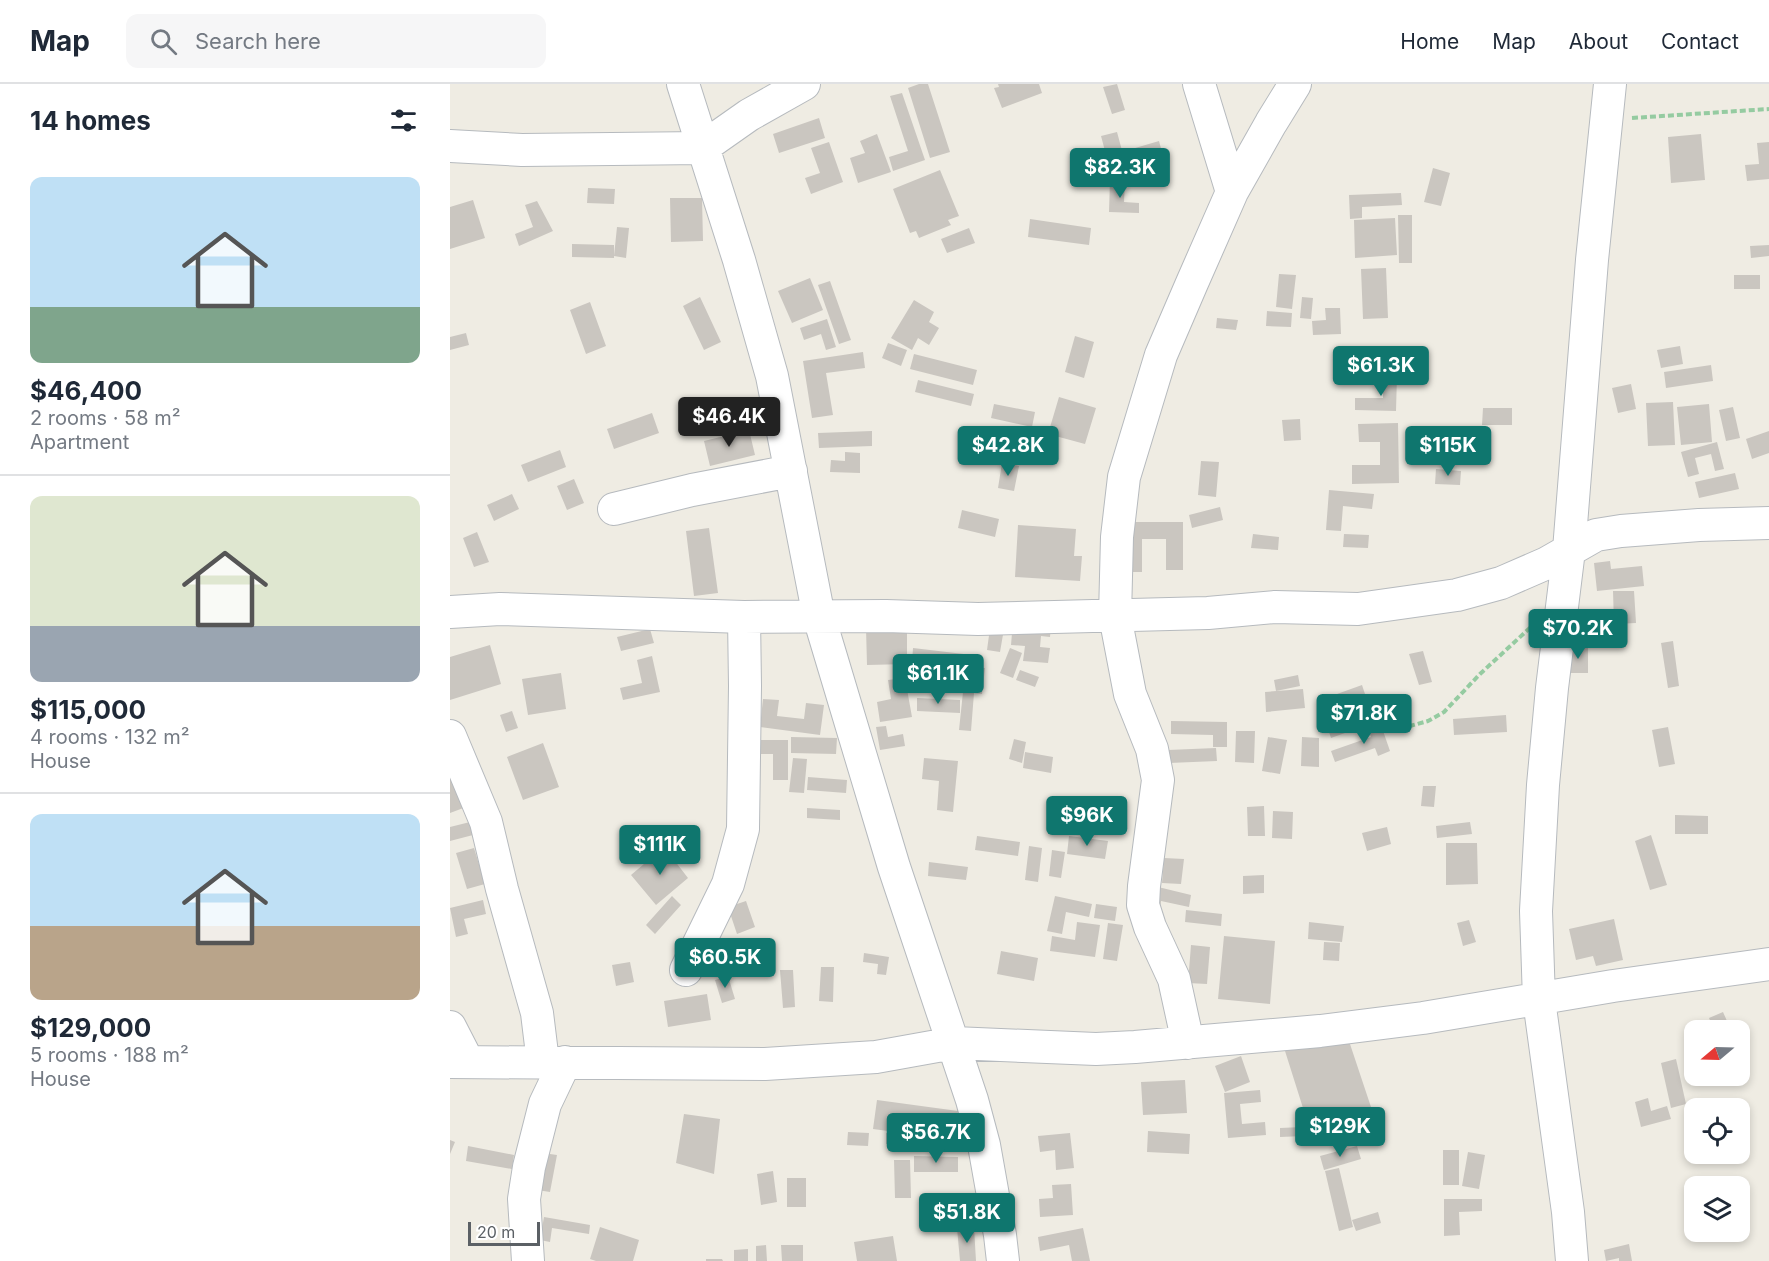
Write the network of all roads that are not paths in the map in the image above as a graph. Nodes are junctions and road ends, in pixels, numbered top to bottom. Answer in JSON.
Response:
{"nodes":[{"id":1,"x":683,"y":84,"type":"edge"},
{"id":2,"x":804,"y":84,"type":"edge"},
{"id":3,"x":1199,"y":84,"type":"edge"},
{"id":4,"x":1295,"y":84,"type":"edge"},
{"id":5,"x":1610,"y":84,"type":"edge"},
{"id":6,"x":450,"y":146,"type":"edge"},
{"id":7,"x":702,"y":148,"type":"junction"},
{"id":8,"x":1232,"y":192,"type":"junction"},
{"id":9,"x":791,"y":471,"type":"junction"},
{"id":10,"x":614,"y":509,"type":"dead end"},
{"id":11,"x":1769,"y":523,"type":"edge"},
{"id":12,"x":1569,"y":550,"type":"junction"},
{"id":13,"x":450,"y":612,"type":"edge"},
{"id":14,"x":1114,"y":616,"type":"junction"},
{"id":15,"x":744,"y":617,"type":"junction"},
{"id":16,"x":819,"y":617,"type":"junction"},
{"id":17,"x":450,"y":736,"type":"edge"},
{"id":18,"x":1769,"y":964,"type":"edge"},
{"id":19,"x":686,"y":970,"type":"dead end"},
{"id":20,"x":1539,"y":1000,"type":"junction"},
{"id":21,"x":450,"y":1028,"type":"edge"},
{"id":22,"x":954,"y":1043,"type":"junction"},
{"id":23,"x":1188,"y":1043,"type":"junction"},
{"id":24,"x":459,"y":1062,"type":"edge"},
{"id":25,"x":554,"y":1062,"type":"junction"},
{"id":26,"x":528,"y":1261,"type":"edge"},
{"id":27,"x":1003,"y":1261,"type":"edge"},
{"id":28,"x":1572,"y":1261,"type":"edge"}],
"edges":[{"from":1,"to":7,"type":"street"},
{"from":2,"to":7,"type":"street"},
{"from":3,"to":8,"type":"street"},
{"from":4,"to":8,"type":"street"},
{"from":5,"to":12,"type":"street"},
{"from":6,"to":7,"type":"street"},
{"from":7,"to":9,"type":"street"},
{"from":8,"to":14,"type":"street"},
{"from":9,"to":10,"type":"street"},
{"from":9,"to":16,"type":"street"},
{"from":11,"to":12,"type":"street"},
{"from":12,"to":14,"type":"street"},
{"from":12,"to":20,"type":"street"},
{"from":13,"to":15,"type":"street"},
{"from":14,"to":16,"type":"street"},
{"from":14,"to":23,"type":"street"},
{"from":15,"to":16,"type":"street"},
{"from":15,"to":19,"type":"street"},
{"from":16,"to":22,"type":"street"},
{"from":17,"to":25,"type":"street"},
{"from":18,"to":20,"type":"street"},
{"from":20,"to":23,"type":"street"},
{"from":20,"to":28,"type":"street"},
{"from":21,"to":24,"type":"street"},
{"from":22,"to":23,"type":"street"},
{"from":22,"to":25,"type":"street"},
{"from":22,"to":27,"type":"street"},
{"from":24,"to":25,"type":"street"},
{"from":25,"to":26,"type":"street"}]}
